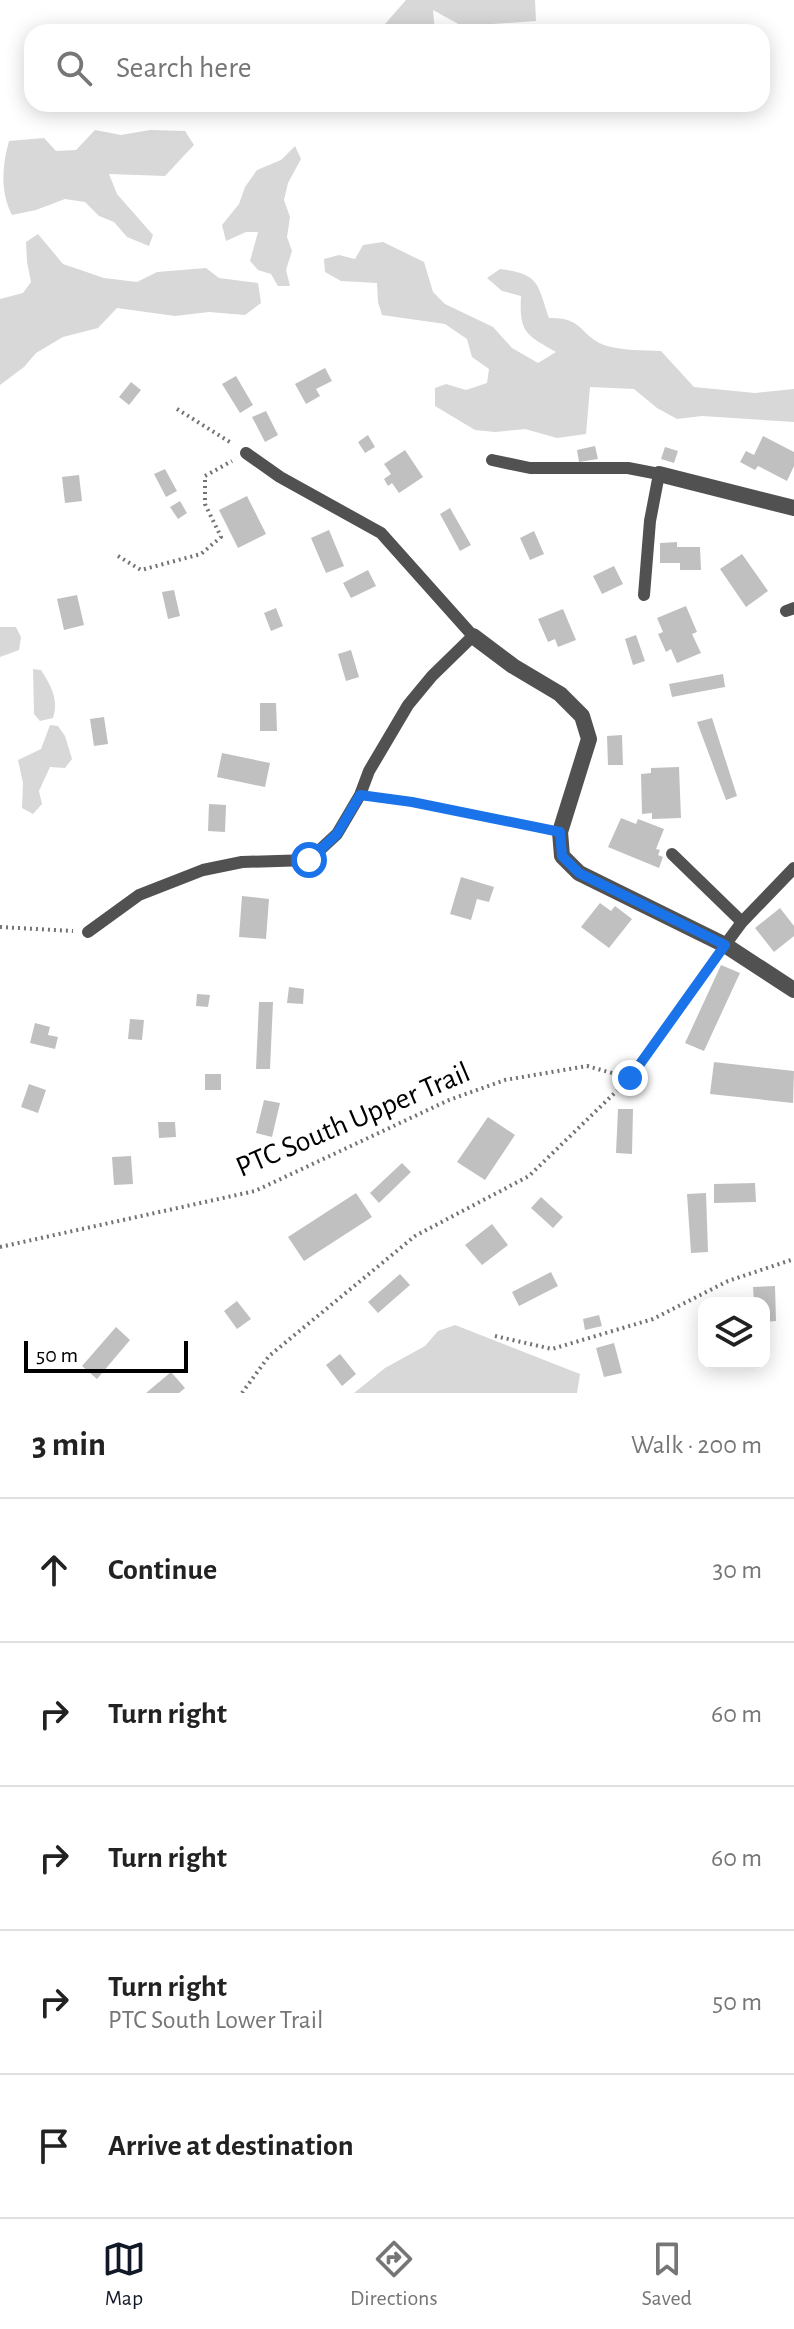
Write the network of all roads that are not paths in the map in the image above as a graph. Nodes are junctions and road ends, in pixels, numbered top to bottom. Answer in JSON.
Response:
{"nodes":[{"id":1,"x":246,"y":453,"type":"road end"},
{"id":2,"x":492,"y":460,"type":"dead end"},
{"id":3,"x":659,"y":474,"type":"junction"},
{"id":4,"x":794,"y":508,"type":"edge"},
{"id":5,"x":644,"y":595,"type":"dead end"},
{"id":6,"x":473,"y":636,"type":"junction"},
{"id":7,"x":672,"y":854,"type":"dead end"},
{"id":8,"x":794,"y":868,"type":"edge"},
{"id":9,"x":742,"y":922,"type":"junction"},
{"id":10,"x":88,"y":932,"type":"road end"},
{"id":11,"x":725,"y":945,"type":"junction"},
{"id":12,"x":794,"y":990,"type":"edge"}],
"edges":[{"from":1,"to":6,"type":"lane"},
{"from":2,"to":3,"type":"lane"},
{"from":3,"to":4,"type":"street"},
{"from":3,"to":5,"type":"lane"},
{"from":6,"to":10,"type":"lane"},
{"from":6,"to":11,"type":"street"},
{"from":7,"to":9,"type":"lane"},
{"from":8,"to":9,"type":"lane"},
{"from":9,"to":11,"type":"lane"},
{"from":11,"to":12,"type":"street"}]}
